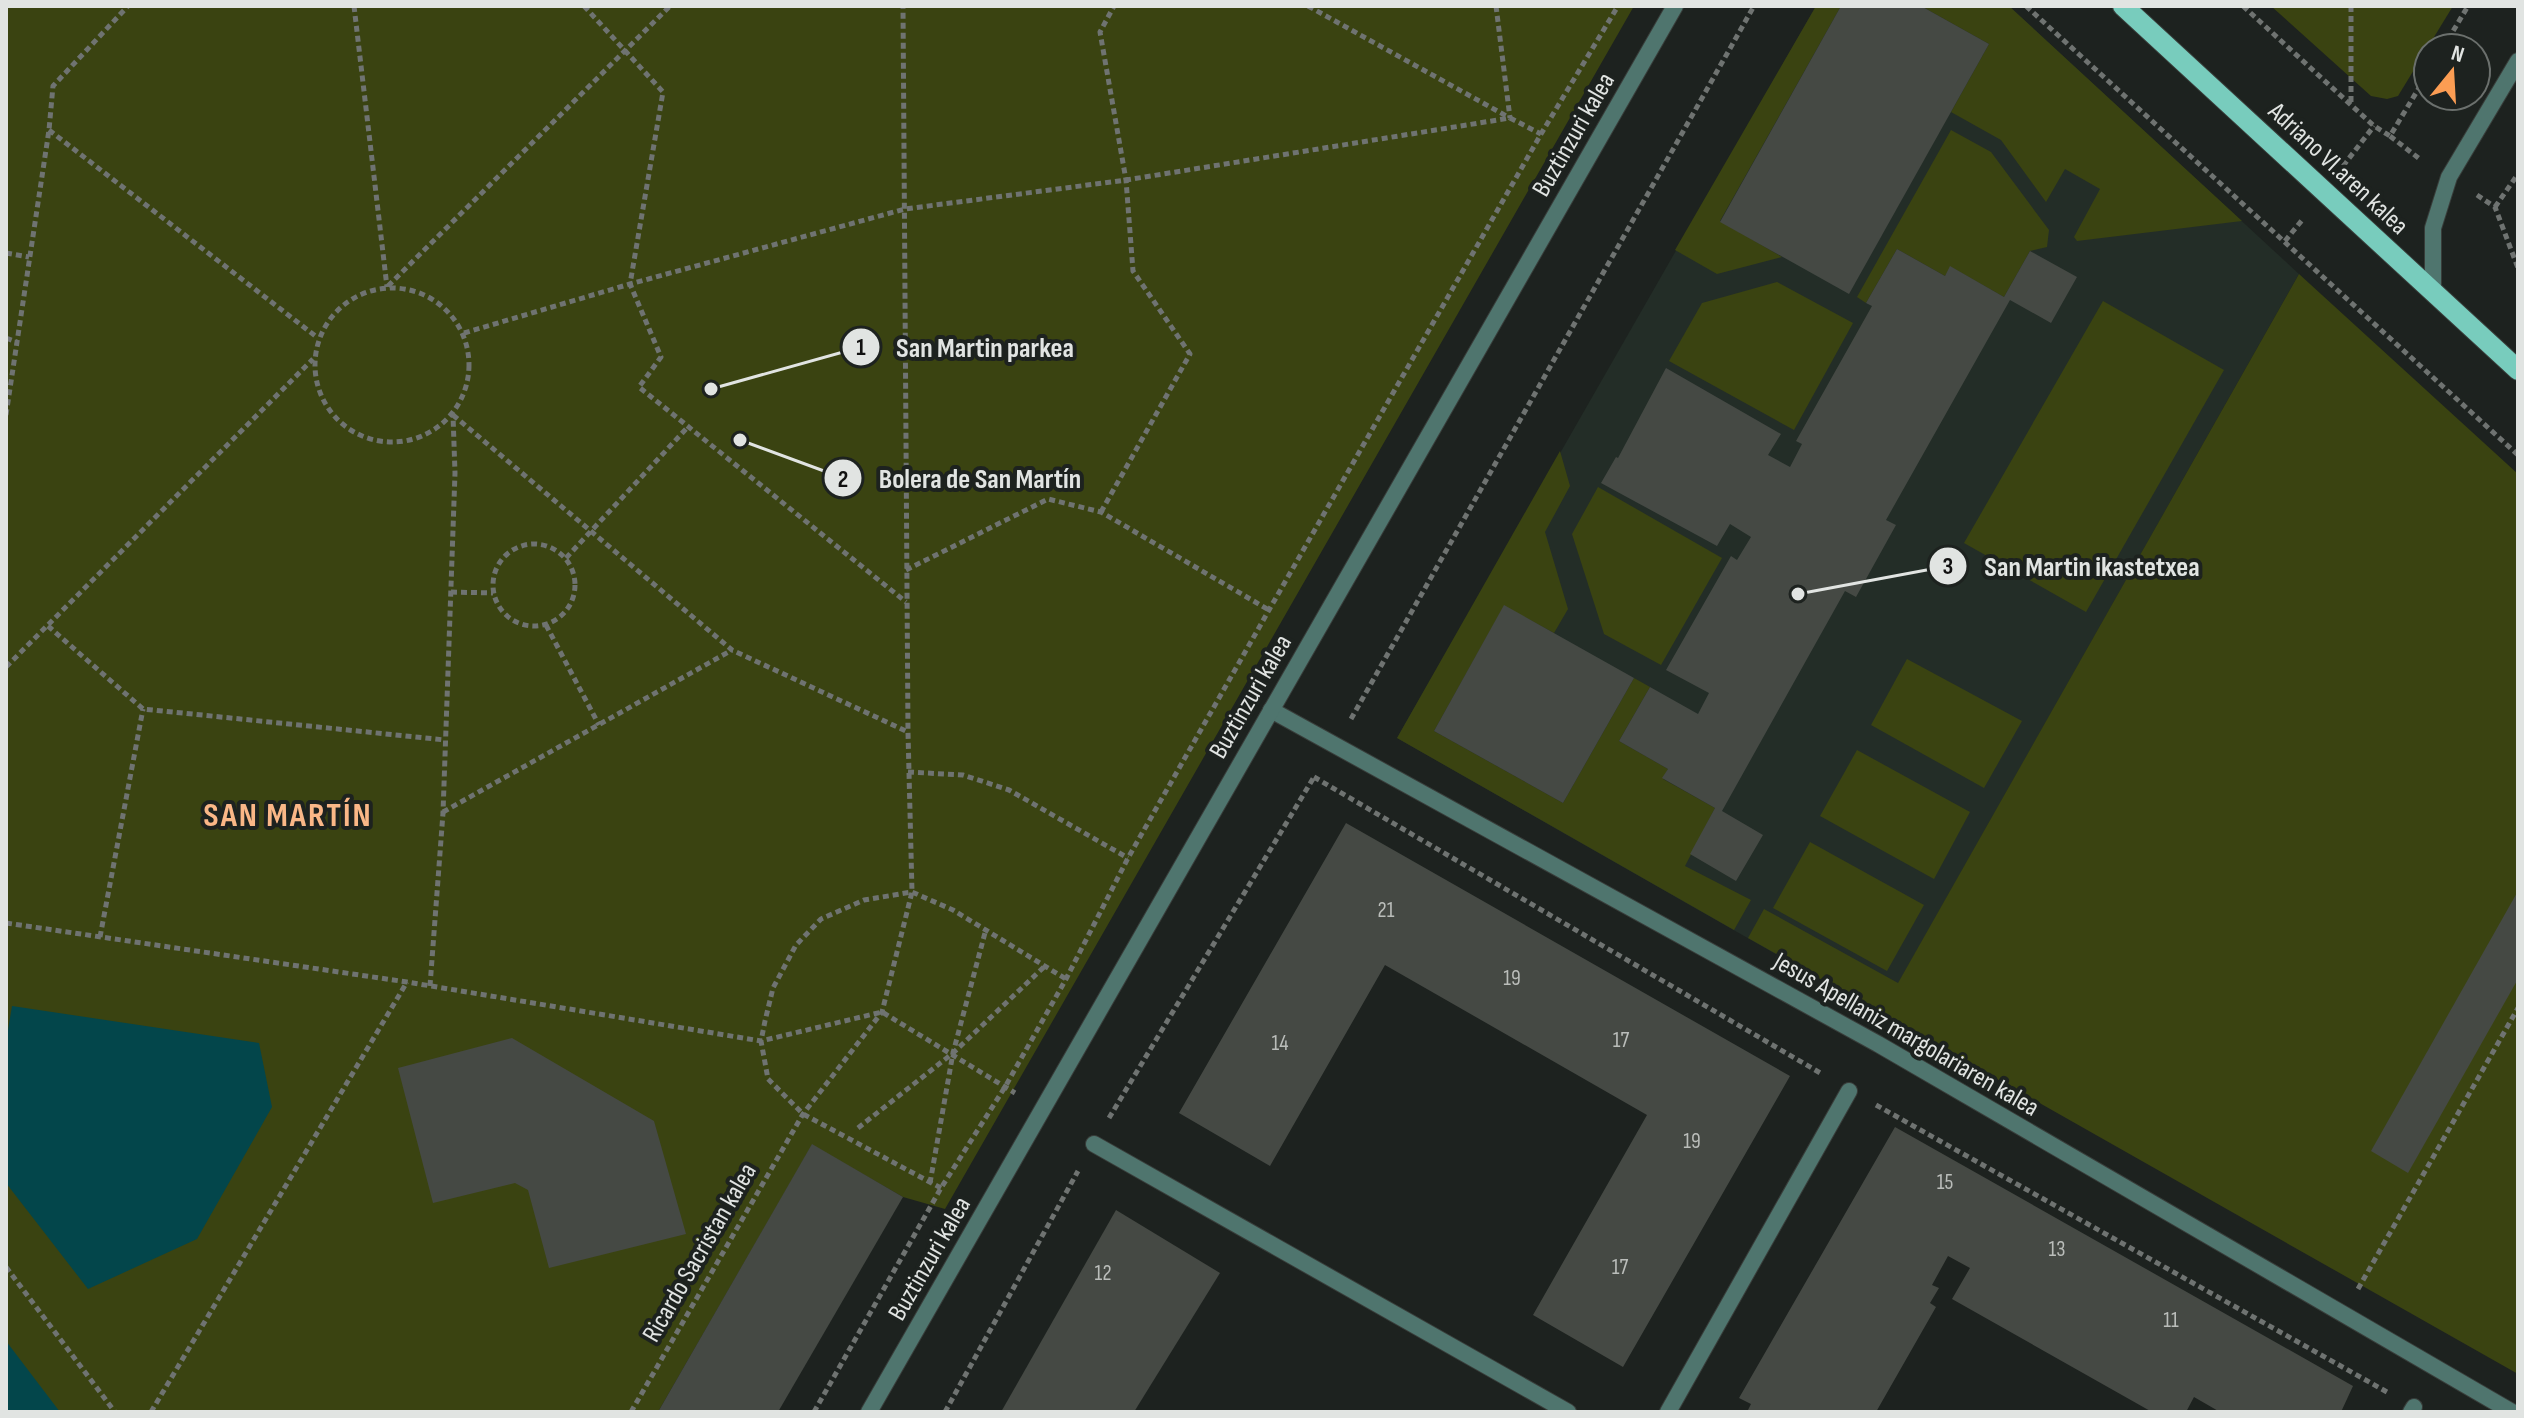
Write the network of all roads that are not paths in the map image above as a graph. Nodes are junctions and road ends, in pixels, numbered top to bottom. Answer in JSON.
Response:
{"nodes":[{"id":1,"x":1675,"y":6,"type":"edge"},
{"id":2,"x":2123,"y":6,"type":"edge"},
{"id":3,"x":2518,"y":61,"type":"edge"},
{"id":4,"x":2433,"y":293,"type":"junction"},
{"id":5,"x":2518,"y":370,"type":"edge"},
{"id":6,"x":1271,"y":710,"type":"junction"},
{"id":7,"x":1849,"y":1091,"type":"dead end"},
{"id":8,"x":1094,"y":1144,"type":"road end"},
{"id":9,"x":869,"y":1412,"type":"edge"},
{"id":10,"x":1568,"y":1412,"type":"edge"},
{"id":11,"x":1668,"y":1412,"type":"edge"},
{"id":12,"x":2512,"y":1412,"type":"edge"}],
"edges":[{"from":1,"to":6,"type":"street","name":"Buztinzuri kalea"},
{"from":2,"to":4,"type":"main road","name":"Adriano VI.aren kalea"},
{"from":3,"to":4,"type":"street"},
{"from":4,"to":5,"type":"main road","name":"Adriano VI.aren kalea"},
{"from":6,"to":9,"type":"street","name":"Buztinzuri kalea"},
{"from":6,"to":12,"type":"street","name":"Jesus Apellaniz margolariaren kalea"},
{"from":7,"to":11,"type":"street"},
{"from":8,"to":10,"type":"street"}]}
